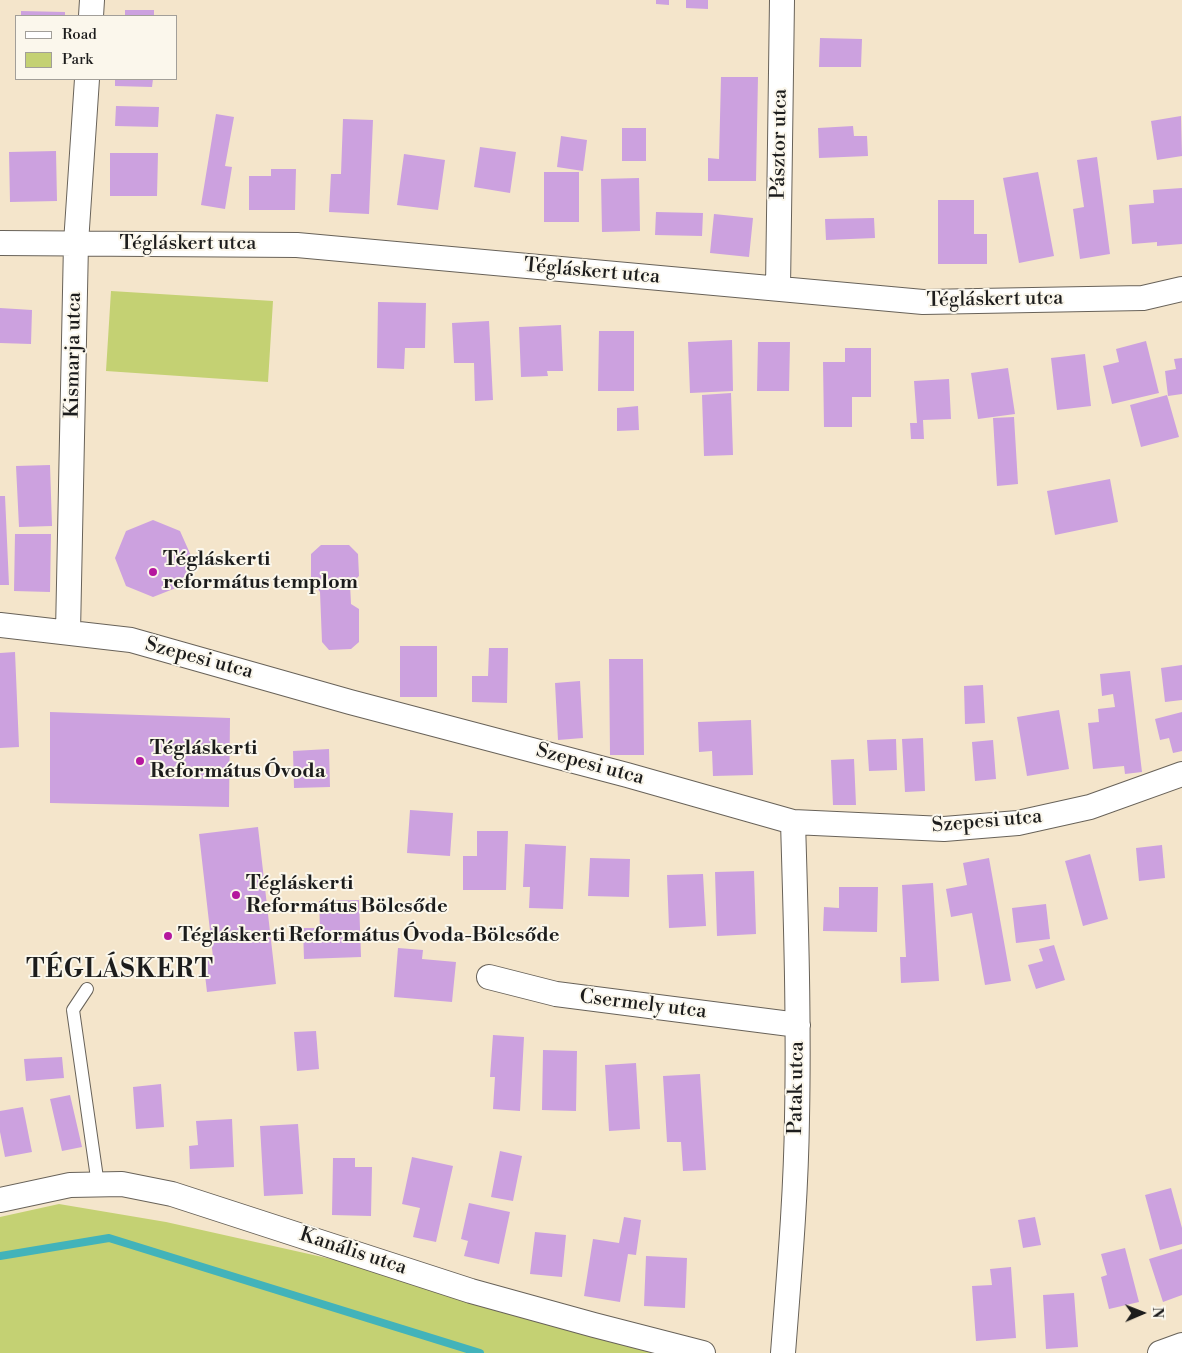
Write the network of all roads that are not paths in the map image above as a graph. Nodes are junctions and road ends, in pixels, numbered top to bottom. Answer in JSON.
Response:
{"nodes":[{"id":1,"x":92,"y":0,"type":"edge"},
{"id":2,"x":782,"y":0,"type":"edge"},
{"id":3,"x":91,"y":15,"type":"edge"},
{"id":4,"x":87,"y":80,"type":"edge"},
{"id":5,"x":0,"y":243,"type":"edge"},
{"id":6,"x":76,"y":243,"type":"junction"},
{"id":7,"x":778,"y":288,"type":"junction"},
{"id":8,"x":1182,"y":289,"type":"edge"},
{"id":9,"x":0,"y":625,"type":"edge"},
{"id":10,"x":68,"y":632,"type":"junction"},
{"id":11,"x":1182,"y":774,"type":"edge"},
{"id":12,"x":794,"y":822,"type":"junction"},
{"id":13,"x":489,"y":977,"type":"dead end"},
{"id":14,"x":87,"y":989,"type":"dead end"},
{"id":15,"x":798,"y":1025,"type":"junction"},
{"id":16,"x":98,"y":1185,"type":"junction"},
{"id":17,"x":0,"y":1200,"type":"edge"},
{"id":18,"x":1182,"y":1345,"type":"edge"},
{"id":19,"x":703,"y":1353,"type":"edge"},
{"id":20,"x":783,"y":1353,"type":"edge"},
{"id":21,"x":1160,"y":1353,"type":"edge"}],
"edges":[{"from":1,"to":3,"type":"street"},
{"from":2,"to":7,"type":"street","name":"Pásztor utca"},
{"from":4,"to":6,"type":"street","name":"Kismarja utca"},
{"from":5,"to":6,"type":"street","name":"Tégláskert utca"},
{"from":6,"to":7,"type":"street","name":"Tégláskert utca"},
{"from":6,"to":10,"type":"street","name":"Kismarja utca"},
{"from":7,"to":8,"type":"street","name":"Tégláskert utca"},
{"from":9,"to":10,"type":"street","name":"Szepesi utca"},
{"from":10,"to":12,"type":"street","name":"Szepesi utca"},
{"from":11,"to":12,"type":"street","name":"Szepesi utca"},
{"from":12,"to":15,"type":"street","name":"Patak utca"},
{"from":13,"to":15,"type":"street","name":"Csermely utca"},
{"from":14,"to":16,"type":"lane"},
{"from":15,"to":20,"type":"street","name":"Patak utca"},
{"from":16,"to":17,"type":"street","name":"Kanális utca"},
{"from":16,"to":19,"type":"street","name":"Kanális utca"},
{"from":18,"to":21,"type":"street"}]}
